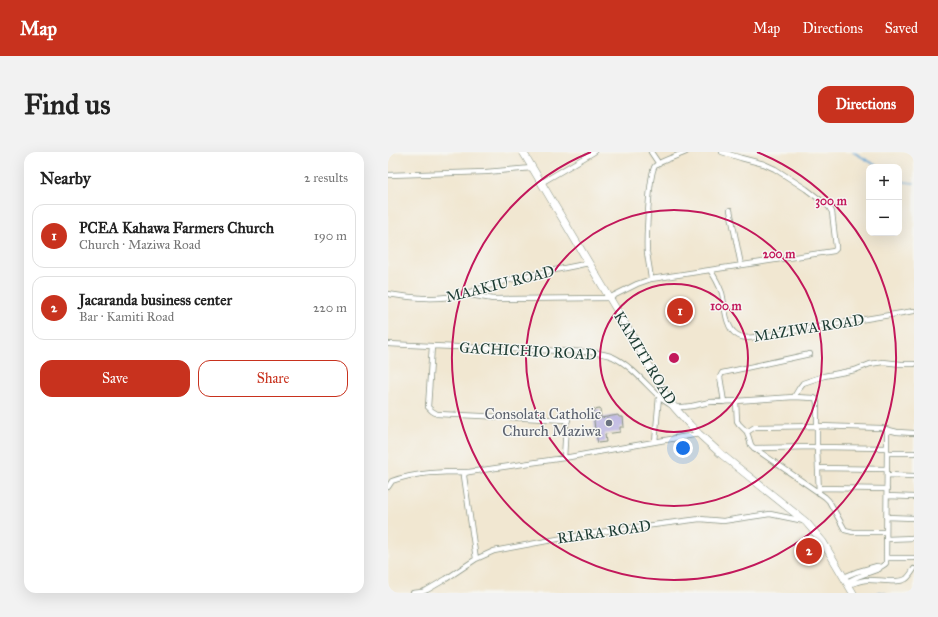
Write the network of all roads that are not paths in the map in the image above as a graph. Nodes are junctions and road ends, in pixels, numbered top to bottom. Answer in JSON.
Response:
{"nodes":[{"id":1,"x":523,"y":152,"type":"edge"},
{"id":2,"x":582,"y":152,"type":"edge"},
{"id":3,"x":594,"y":152,"type":"edge"},
{"id":4,"x":651,"y":152,"type":"edge"},
{"id":5,"x":686,"y":152,"type":"edge"},
{"id":6,"x":722,"y":152,"type":"edge"},
{"id":7,"x":585,"y":157,"type":"junction"},
{"id":8,"x":659,"y":164,"type":"junction"},
{"id":9,"x":532,"y":168,"type":"junction"},
{"id":10,"x":388,"y":175,"type":"edge"},
{"id":11,"x":541,"y":183,"type":"junction"},
{"id":12,"x":730,"y":210,"type":"dead end"},
{"id":13,"x":589,"y":263,"type":"junction"},
{"id":14,"x":740,"y":265,"type":"junction"},
{"id":15,"x":710,"y":270,"type":"junction"},
{"id":16,"x":651,"y":279,"type":"junction"},
{"id":17,"x":388,"y":294,"type":"edge"},
{"id":18,"x":464,"y":294,"type":"junction"},
{"id":19,"x":609,"y":298,"type":"junction"},
{"id":20,"x":914,"y":311,"type":"edge"},
{"id":21,"x":388,"y":344,"type":"edge"},
{"id":22,"x":432,"y":346,"type":"junction"},
{"id":23,"x":810,"y":354,"type":"dead end"},
{"id":24,"x":914,"y":364,"type":"edge"},
{"id":25,"x":659,"y":396,"type":"junction"},
{"id":26,"x":794,"y":397,"type":"junction"},
{"id":27,"x":736,"y":401,"type":"junction"},
{"id":28,"x":724,"y":402,"type":"junction"},
{"id":29,"x":674,"y":407,"type":"junction"},
{"id":30,"x":818,"y":426,"type":"junction"},
{"id":31,"x":887,"y":430,"type":"junction"},
{"id":32,"x":746,"y":432,"type":"junction"},
{"id":33,"x":914,"y":433,"type":"edge"},
{"id":34,"x":699,"y":434,"type":"junction"},
{"id":35,"x":655,"y":442,"type":"junction"},
{"id":36,"x":817,"y":447,"type":"junction"},
{"id":37,"x":754,"y":448,"type":"junction"},
{"id":38,"x":887,"y":450,"type":"junction"},
{"id":39,"x":914,"y":453,"type":"edge"},
{"id":40,"x":564,"y":458,"type":"junction"},
{"id":41,"x":818,"y":468,"type":"junction"},
{"id":42,"x":887,"y":468,"type":"junction"},
{"id":43,"x":469,"y":472,"type":"junction"},
{"id":44,"x":887,"y":475,"type":"junction"},
{"id":45,"x":914,"y":476,"type":"edge"},
{"id":46,"x":388,"y":487,"type":"edge"},
{"id":47,"x":887,"y":489,"type":"junction"},
{"id":48,"x":819,"y":491,"type":"junction"},
{"id":49,"x":886,"y":496,"type":"junction"},
{"id":50,"x":914,"y":497,"type":"edge"},
{"id":51,"x":886,"y":517,"type":"junction"},
{"id":52,"x":914,"y":518,"type":"edge"},
{"id":53,"x":806,"y":522,"type":"junction"},
{"id":54,"x":886,"y":532,"type":"junction"},
{"id":55,"x":914,"y":538,"type":"edge"},
{"id":56,"x":886,"y":539,"type":"junction"},
{"id":57,"x":886,"y":558,"type":"junction"},
{"id":58,"x":914,"y":558,"type":"edge"},
{"id":59,"x":476,"y":559,"type":"junction"},
{"id":60,"x":914,"y":569,"type":"edge"},
{"id":61,"x":847,"y":581,"type":"junction"},
{"id":62,"x":413,"y":593,"type":"edge"},
{"id":63,"x":853,"y":593,"type":"edge"}],
"edges":[{"from":1,"to":9,"type":"main road","name":"KAMITI ROAD"},
{"from":2,"to":7,"type":"street"},
{"from":3,"to":7,"type":"street"},
{"from":4,"to":8,"type":"street"},
{"from":5,"to":8,"type":"street"},
{"from":6,"to":14,"type":"street"},
{"from":7,"to":11,"type":"street"},
{"from":8,"to":16,"type":"street"},
{"from":9,"to":10,"type":"street"},
{"from":9,"to":11,"type":"main road","name":"KAMITI ROAD"},
{"from":11,"to":13,"type":"main road","name":"KAMITI ROAD"},
{"from":12,"to":14,"type":"street"},
{"from":13,"to":18,"type":"street","name":"MAAKIU ROAD"},
{"from":13,"to":19,"type":"main road","name":"KAMITI ROAD"},
{"from":14,"to":15,"type":"street"},
{"from":15,"to":16,"type":"street"},
{"from":15,"to":20,"type":"street","name":"MAZIWA ROAD"},
{"from":16,"to":19,"type":"street"},
{"from":17,"to":18,"type":"street","name":"MAAKIU ROAD"},
{"from":18,"to":19,"type":"street"},
{"from":19,"to":29,"type":"main road","name":"KAMITI ROAD"},
{"from":21,"to":22,"type":"street","name":"GACHICHIO ROAD"},
{"from":22,"to":25,"type":"street","name":"GACHICHIO ROAD"},
{"from":22,"to":40,"type":"street"},
{"from":23,"to":28,"type":"street"},
{"from":24,"to":26,"type":"street"},
{"from":25,"to":29,"type":"street","name":"GACHICHIO ROAD"},
{"from":25,"to":35,"type":"street"},
{"from":26,"to":27,"type":"street"},
{"from":26,"to":30,"type":"street"},
{"from":27,"to":28,"type":"street"},
{"from":27,"to":32,"type":"street"},
{"from":28,"to":29,"type":"street"},
{"from":29,"to":34,"type":"main road","name":"KAMITI ROAD"},
{"from":30,"to":31,"type":"street"},
{"from":30,"to":32,"type":"street"},
{"from":30,"to":36,"type":"street"},
{"from":31,"to":33,"type":"street"},
{"from":31,"to":38,"type":"street"},
{"from":32,"to":37,"type":"street"},
{"from":34,"to":35,"type":"street"},
{"from":34,"to":53,"type":"main road","name":"KAMITI ROAD"},
{"from":35,"to":40,"type":"street"},
{"from":36,"to":37,"type":"street"},
{"from":36,"to":38,"type":"street"},
{"from":36,"to":41,"type":"street"},
{"from":37,"to":48,"type":"street"},
{"from":38,"to":39,"type":"street"},
{"from":38,"to":42,"type":"street"},
{"from":40,"to":43,"type":"street"},
{"from":41,"to":42,"type":"street"},
{"from":41,"to":48,"type":"street"},
{"from":42,"to":44,"type":"street"},
{"from":43,"to":46,"type":"street"},
{"from":43,"to":59,"type":"street"},
{"from":44,"to":45,"type":"street"},
{"from":44,"to":47,"type":"street"},
{"from":47,"to":48,"type":"street"},
{"from":47,"to":49,"type":"street"},
{"from":48,"to":54,"type":"street"},
{"from":49,"to":50,"type":"street"},
{"from":49,"to":51,"type":"street"},
{"from":51,"to":52,"type":"street"},
{"from":51,"to":54,"type":"street"},
{"from":53,"to":59,"type":"street","name":"RIARA ROAD"},
{"from":53,"to":61,"type":"main road","name":"KAMITI ROAD"},
{"from":54,"to":56,"type":"street"},
{"from":55,"to":56,"type":"street"},
{"from":56,"to":57,"type":"street"},
{"from":57,"to":58,"type":"street"},
{"from":57,"to":61,"type":"street"},
{"from":59,"to":62,"type":"street","name":"RIARA ROAD"},
{"from":60,"to":61,"type":"street"},
{"from":61,"to":63,"type":"main road","name":"KAMITI ROAD"}]}
